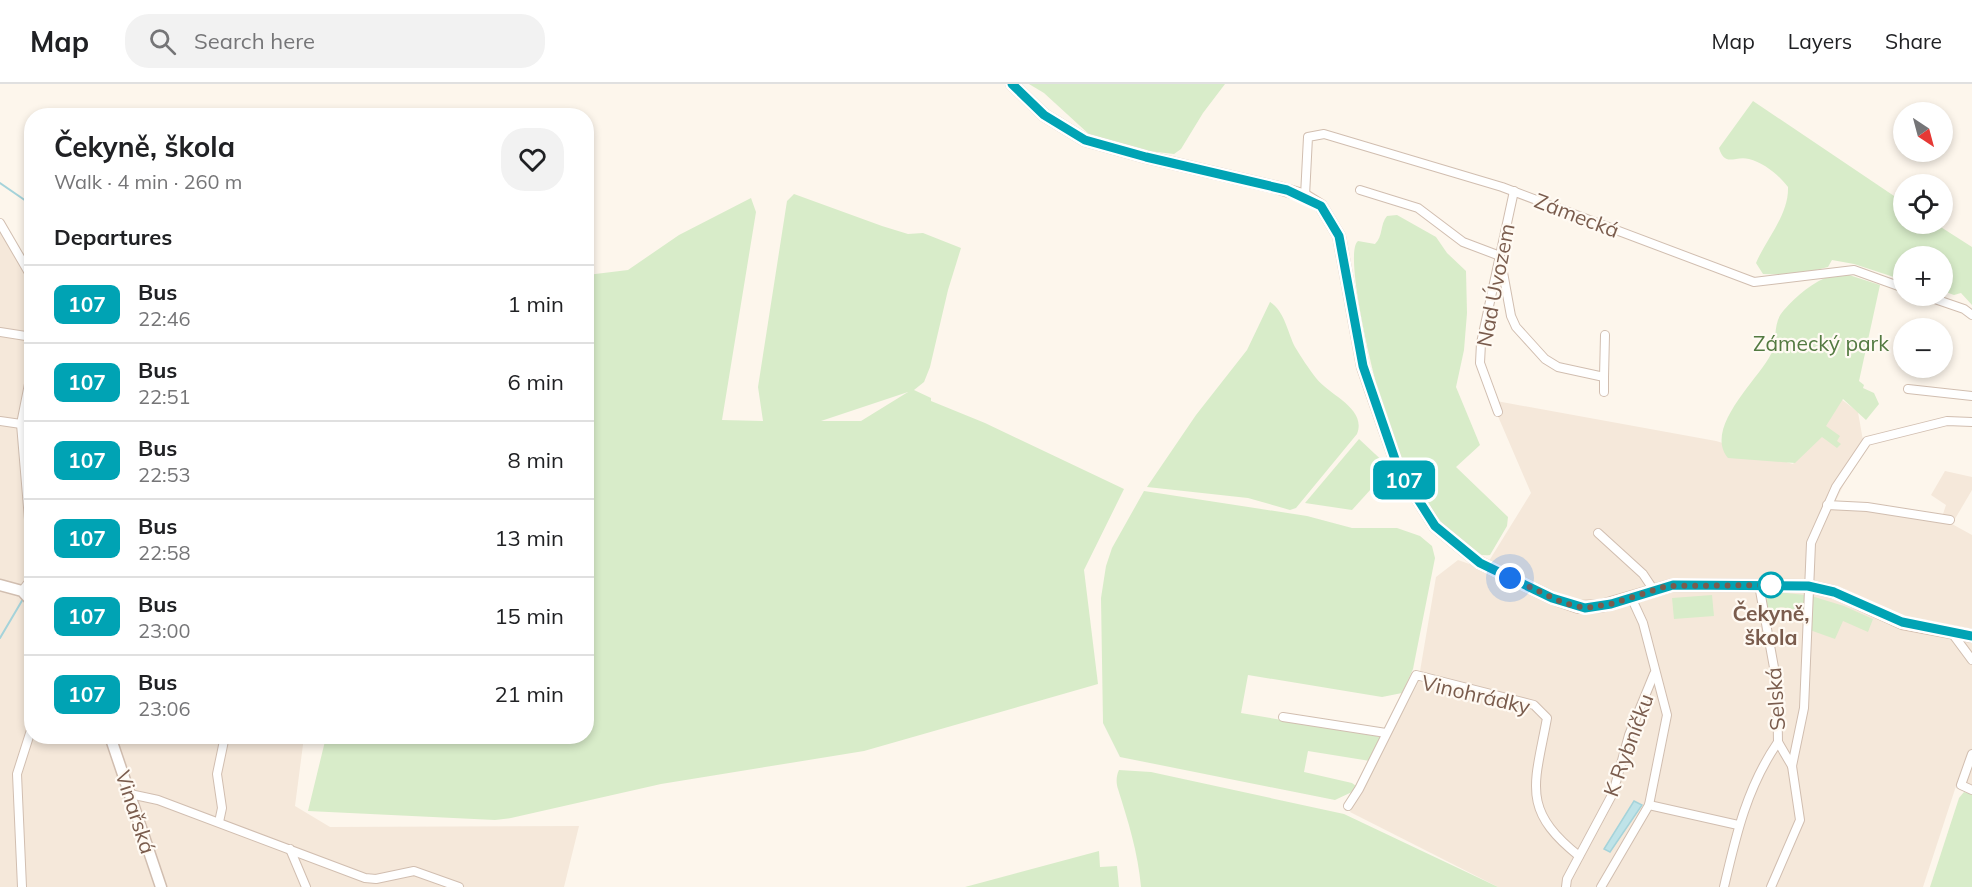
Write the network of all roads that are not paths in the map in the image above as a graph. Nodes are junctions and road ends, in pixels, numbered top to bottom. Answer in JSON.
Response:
{"nodes":[{"id":1,"x":1012,"y":84,"type":"edge"},
{"id":2,"x":1360,"y":190,"type":"dead end"},
{"id":3,"x":1514,"y":191,"type":"junction"},
{"id":4,"x":1305,"y":196,"type":"junction"},
{"id":5,"x":0,"y":223,"type":"edge"},
{"id":6,"x":1500,"y":256,"type":"junction"},
{"id":7,"x":24,"y":264,"type":"edge"},
{"id":8,"x":1893,"y":284,"type":"edge"},
{"id":9,"x":1953,"y":305,"type":"edge"},
{"id":10,"x":1972,"y":315,"type":"edge"},
{"id":11,"x":0,"y":332,"type":"edge"},
{"id":12,"x":1605,"y":334,"type":"dead end"},
{"id":13,"x":24,"y":336,"type":"edge"},
{"id":14,"x":1604,"y":377,"type":"junction"},
{"id":15,"x":1908,"y":389,"type":"dead end"},
{"id":16,"x":1605,"y":392,"type":"dead end"},
{"id":17,"x":1972,"y":396,"type":"edge"},
{"id":18,"x":24,"y":409,"type":"edge"},
{"id":19,"x":1498,"y":412,"type":"dead end"},
{"id":20,"x":0,"y":421,"type":"edge"},
{"id":21,"x":1972,"y":422,"type":"edge"},
{"id":22,"x":21,"y":424,"type":"junction"},
{"id":23,"x":24,"y":460,"type":"edge"},
{"id":24,"x":1827,"y":505,"type":"junction"},
{"id":25,"x":1950,"y":520,"type":"dead end"},
{"id":26,"x":1598,"y":533,"type":"dead end"},
{"id":27,"x":0,"y":585,"type":"edge"},
{"id":28,"x":1759,"y":585,"type":"junction"},
{"id":29,"x":1808,"y":586,"type":"junction"},
{"id":30,"x":24,"y":588,"type":"edge"},
{"id":31,"x":1653,"y":589,"type":"junction"},
{"id":32,"x":22,"y":591,"type":"joint"},
{"id":33,"x":1631,"y":597,"type":"junction"},
{"id":34,"x":1952,"y":633,"type":"junction"},
{"id":35,"x":1972,"y":636,"type":"edge"},
{"id":36,"x":1972,"y":660,"type":"edge"},
{"id":37,"x":1654,"y":674,"type":"junction"},
{"id":38,"x":1283,"y":717,"type":"dead end"},
{"id":39,"x":1386,"y":733,"type":"junction"},
{"id":40,"x":1778,"y":742,"type":"junction"},
{"id":41,"x":27,"y":744,"type":"edge"},
{"id":42,"x":113,"y":744,"type":"edge"},
{"id":43,"x":223,"y":744,"type":"edge"},
{"id":44,"x":1972,"y":754,"type":"edge"},
{"id":45,"x":1792,"y":766,"type":"junction"},
{"id":46,"x":1972,"y":790,"type":"edge"},
{"id":47,"x":130,"y":794,"type":"junction"},
{"id":48,"x":1649,"y":805,"type":"junction"},
{"id":49,"x":1348,"y":806,"type":"dead end"},
{"id":50,"x":219,"y":822,"type":"junction"},
{"id":51,"x":1738,"y":825,"type":"junction"},
{"id":52,"x":290,"y":849,"type":"junction"},
{"id":53,"x":1579,"y":856,"type":"junction"},
{"id":54,"x":22,"y":887,"type":"edge"},
{"id":55,"x":161,"y":887,"type":"edge"},
{"id":56,"x":306,"y":887,"type":"edge"},
{"id":57,"x":459,"y":887,"type":"edge"},
{"id":58,"x":1566,"y":887,"type":"edge"},
{"id":59,"x":1602,"y":887,"type":"edge"},
{"id":60,"x":1724,"y":887,"type":"edge"},
{"id":61,"x":1771,"y":887,"type":"edge"}],
"edges":[{"from":1,"to":4,"type":"main road"},
{"from":2,"to":6,"type":"street"},
{"from":3,"to":4,"type":"street","name":"Zámecká"},
{"from":3,"to":6,"type":"street","name":"Nad Úvozem"},
{"from":3,"to":8,"type":"street","name":"Zámecká"},
{"from":4,"to":33,"type":"main road"},
{"from":5,"to":7,"type":"street"},
{"from":6,"to":14,"type":"street"},
{"from":6,"to":19,"type":"street","name":"Nad Úvozem"},
{"from":9,"to":10,"type":"street"},
{"from":11,"to":13,"type":"street"},
{"from":12,"to":14,"type":"street"},
{"from":14,"to":16,"type":"street"},
{"from":15,"to":17,"type":"street"},
{"from":18,"to":22,"type":"street"},
{"from":20,"to":22,"type":"street"},
{"from":21,"to":24,"type":"street"},
{"from":22,"to":23,"type":"street"},
{"from":24,"to":25,"type":"street"},
{"from":24,"to":29,"type":"street"},
{"from":26,"to":31,"type":"street"},
{"from":27,"to":32,"type":"street"},
{"from":28,"to":29,"type":"main road"},
{"from":28,"to":31,"type":"main road"},
{"from":28,"to":40,"type":"street","name":"Selská"},
{"from":29,"to":34,"type":"main road"},
{"from":29,"to":45,"type":"street"},
{"from":30,"to":32,"type":"street"},
{"from":31,"to":33,"type":"main road"},
{"from":33,"to":37,"type":"street","name":"K Rybníčku"},
{"from":34,"to":35,"type":"main road"},
{"from":34,"to":36,"type":"street"},
{"from":37,"to":48,"type":"street"},
{"from":37,"to":53,"type":"street","name":"K Rybníčku"},
{"from":38,"to":39,"type":"street"},
{"from":39,"to":49,"type":"street","name":"Vinohrádky"},
{"from":39,"to":53,"type":"street","name":"Vinohrádky"},
{"from":40,"to":45,"type":"street","name":"Selská"},
{"from":40,"to":51,"type":"street","name":"Selská"},
{"from":41,"to":54,"type":"street"},
{"from":42,"to":47,"type":"street","name":"Vinařská"},
{"from":43,"to":50,"type":"street"},
{"from":44,"to":46,"type":"street"},
{"from":45,"to":61,"type":"street"},
{"from":47,"to":50,"type":"street"},
{"from":47,"to":55,"type":"street","name":"Vinařská"},
{"from":48,"to":51,"type":"street"},
{"from":48,"to":59,"type":"street"},
{"from":50,"to":52,"type":"street"},
{"from":51,"to":60,"type":"street","name":"Selská"},
{"from":52,"to":56,"type":"street"},
{"from":52,"to":57,"type":"street"},
{"from":53,"to":58,"type":"street","name":"K Rybníčku"}]}
